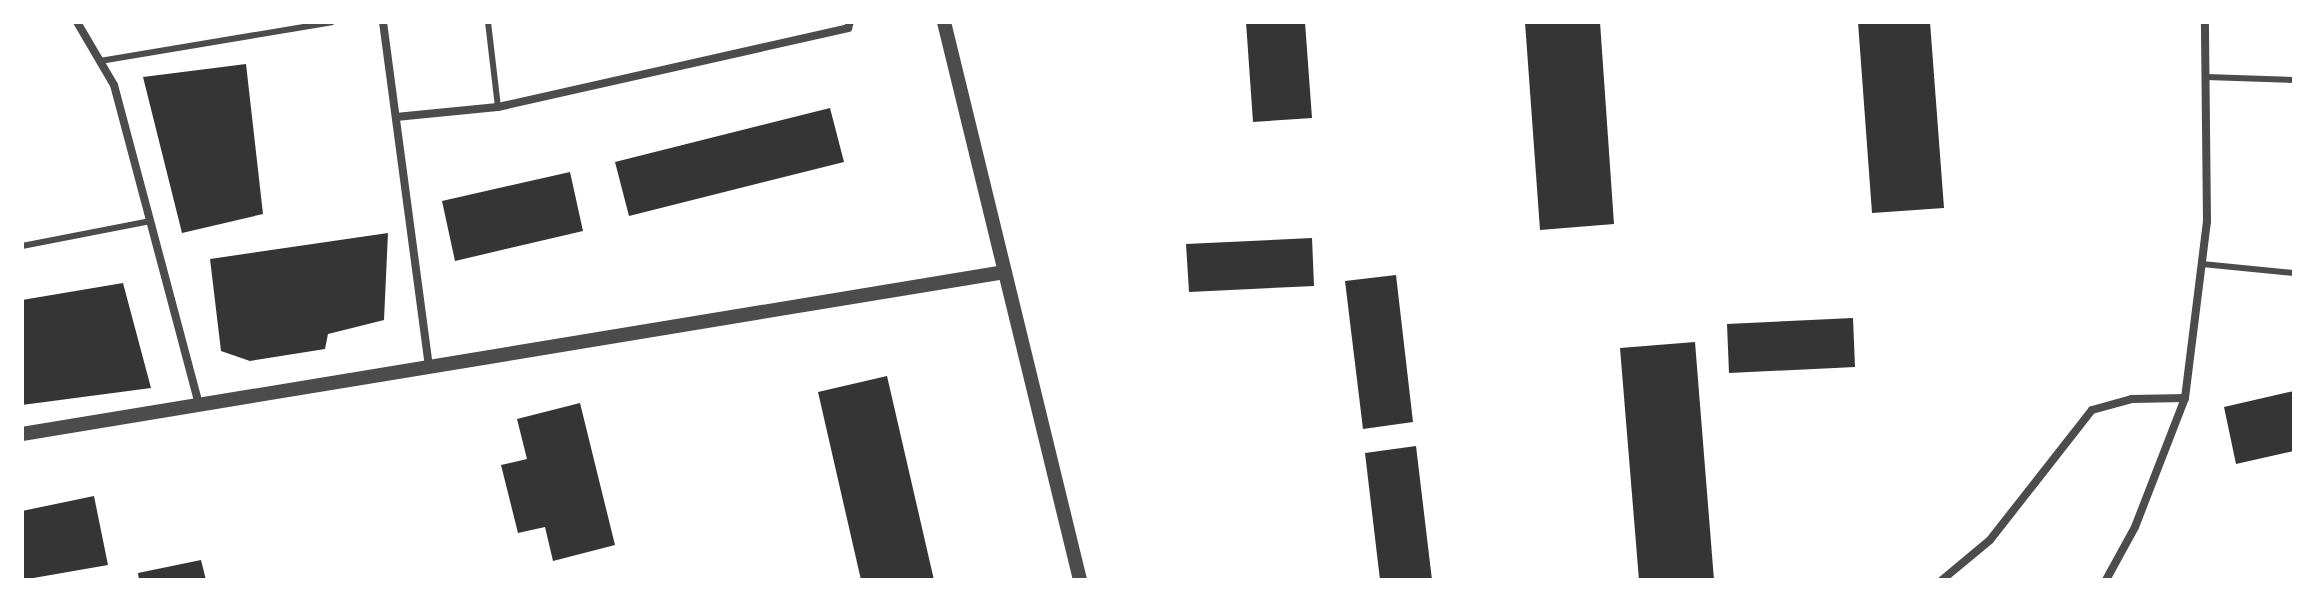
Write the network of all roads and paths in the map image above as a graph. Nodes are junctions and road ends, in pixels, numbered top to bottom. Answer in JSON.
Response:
{"nodes":[{"id":1,"x":77,"y":22,"type":"edge"},
{"id":2,"x":332,"y":22,"type":"edge"},
{"id":3,"x":383,"y":22,"type":"edge"},
{"id":4,"x":488,"y":22,"type":"edge"},
{"id":5,"x":850,"y":22,"type":"edge"},
{"id":6,"x":944,"y":22,"type":"edge"},
{"id":7,"x":2205,"y":22,"type":"edge"},
{"id":8,"x":100,"y":61,"type":"junction"},
{"id":9,"x":2206,"y":77,"type":"junction"},
{"id":10,"x":2294,"y":80,"type":"edge"},
{"id":11,"x":498,"y":107,"type":"junction"},
{"id":12,"x":396,"y":117,"type":"junction"},
{"id":13,"x":151,"y":221,"type":"junction"},
{"id":14,"x":22,"y":246,"type":"edge"},
{"id":15,"x":2202,"y":264,"type":"junction"},
{"id":16,"x":1005,"y":272,"type":"junction"},
{"id":17,"x":2294,"y":273,"type":"edge"},
{"id":18,"x":429,"y":369,"type":"junction"},
{"id":19,"x":2185,"y":398,"type":"junction"},
{"id":20,"x":200,"y":406,"type":"junction"},
{"id":21,"x":22,"y":434,"type":"edge"},
{"id":22,"x":1080,"y":580,"type":"edge"},
{"id":23,"x":1942,"y":580,"type":"edge"},
{"id":24,"x":2106,"y":580,"type":"edge"}],
"edges":[{"from":1,"to":8,"type":"street"},
{"from":2,"to":8,"type":"lane"},
{"from":3,"to":12,"type":"street"},
{"from":4,"to":11,"type":"lane"},
{"from":5,"to":11,"type":"street"},
{"from":6,"to":16,"type":"street"},
{"from":7,"to":9,"type":"street"},
{"from":8,"to":13,"type":"street"},
{"from":9,"to":10,"type":"lane"},
{"from":9,"to":15,"type":"street"},
{"from":11,"to":12,"type":"street"},
{"from":12,"to":18,"type":"street"},
{"from":13,"to":14,"type":"lane"},
{"from":13,"to":20,"type":"street"},
{"from":15,"to":17,"type":"lane"},
{"from":15,"to":19,"type":"street"},
{"from":16,"to":18,"type":"street"},
{"from":16,"to":22,"type":"street"},
{"from":18,"to":20,"type":"street"},
{"from":19,"to":23,"type":"street"},
{"from":19,"to":24,"type":"street"},
{"from":20,"to":21,"type":"street"}]}
